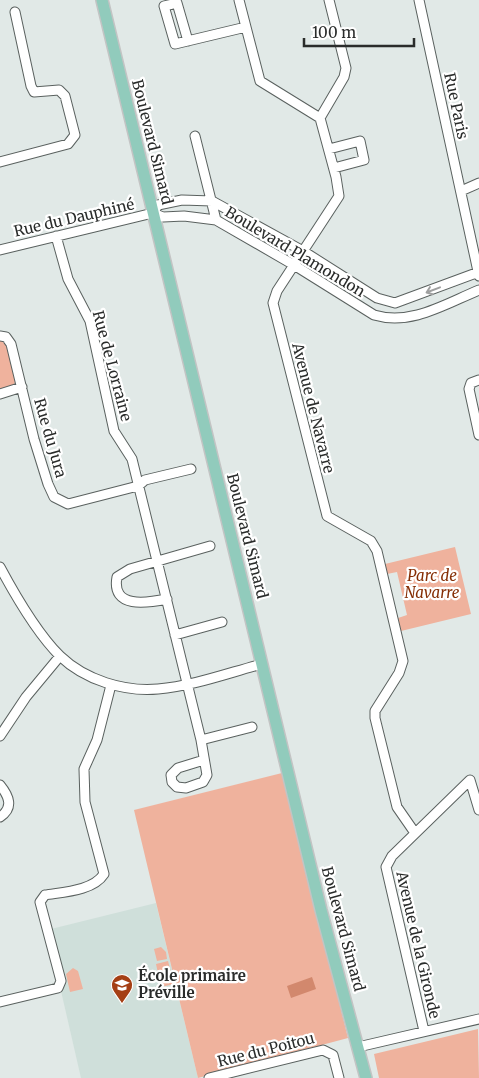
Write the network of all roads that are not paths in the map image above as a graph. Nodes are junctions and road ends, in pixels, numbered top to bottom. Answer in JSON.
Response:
{"nodes":[{"id":1,"x":102,"y":0,"type":"edge"},
{"id":2,"x":239,"y":0,"type":"edge"},
{"id":3,"x":329,"y":0,"type":"edge"},
{"id":4,"x":419,"y":0,"type":"edge"},
{"id":5,"x":15,"y":12,"type":"dead end"},
{"id":6,"x":246,"y":27,"type":"junction"},
{"id":7,"x":188,"y":40,"type":"dead end"},
{"id":8,"x":320,"y":118,"type":"junction"},
{"id":9,"x":195,"y":136,"type":"dead end"},
{"id":10,"x":329,"y":149,"type":"junction"},
{"id":11,"x":0,"y":162,"type":"edge"},
{"id":12,"x":334,"y":168,"type":"junction"},
{"id":13,"x":479,"y":183,"type":"edge"},
{"id":14,"x":461,"y":191,"type":"junction"},
{"id":15,"x":212,"y":201,"type":"junction"},
{"id":16,"x":153,"y":213,"type":"junction"},
{"id":17,"x":216,"y":220,"type":"junction"},
{"id":18,"x":56,"y":236,"type":"junction"},
{"id":19,"x":0,"y":250,"type":"edge"},
{"id":20,"x":303,"y":251,"type":"junction"},
{"id":21,"x":294,"y":265,"type":"junction"},
{"id":22,"x":479,"y":274,"type":"edge"},
{"id":23,"x":479,"y":290,"type":"edge"},
{"id":24,"x":0,"y":336,"type":"edge"},
{"id":25,"x":479,"y":380,"type":"edge"},
{"id":26,"x":22,"y":387,"type":"junction"},
{"id":27,"x":0,"y":394,"type":"edge"},
{"id":28,"x":479,"y":435,"type":"edge"},
{"id":29,"x":191,"y":469,"type":"dead end"},
{"id":30,"x":138,"y":486,"type":"junction"},
{"id":31,"x":210,"y":546,"type":"dead end"},
{"id":32,"x":157,"y":561,"type":"junction"},
{"id":33,"x":0,"y":569,"type":"edge"},
{"id":34,"x":167,"y":599,"type":"junction"},
{"id":35,"x":222,"y":622,"type":"dead end"},
{"id":36,"x":175,"y":635,"type":"junction"},
{"id":37,"x":60,"y":656,"type":"junction"},
{"id":38,"x":262,"y":664,"type":"junction"},
{"id":39,"x":188,"y":684,"type":"junction"},
{"id":40,"x":111,"y":685,"type":"junction"},
{"id":41,"x":252,"y":727,"type":"dead end"},
{"id":42,"x":0,"y":736,"type":"edge"},
{"id":43,"x":201,"y":740,"type":"junction"},
{"id":44,"x":204,"y":760,"type":"dead end"},
{"id":45,"x":0,"y":785,"type":"edge"},
{"id":46,"x":479,"y":810,"type":"edge"},
{"id":47,"x":0,"y":817,"type":"edge"},
{"id":48,"x":415,"y":833,"type":"junction"},
{"id":49,"x":0,"y":1002,"type":"edge"},
{"id":50,"x":479,"y":1018,"type":"edge"},
{"id":51,"x":424,"y":1031,"type":"junction"},
{"id":52,"x":358,"y":1047,"type":"junction"},
{"id":53,"x":209,"y":1078,"type":"edge"},
{"id":54,"x":340,"y":1078,"type":"edge"},
{"id":55,"x":366,"y":1078,"type":"edge"}],
"edges":[{"from":1,"to":16,"type":"main road","name":"Boulevard Simard"},
{"from":2,"to":6,"type":"street"},
{"from":3,"to":8,"type":"street"},
{"from":4,"to":14,"type":"street","name":"Rue Paris"},
{"from":5,"to":11,"type":"street"},
{"from":6,"to":7,"type":"street"},
{"from":6,"to":8,"type":"street"},
{"from":8,"to":10,"type":"street","name":"Avenue de Navarre"},
{"from":9,"to":15,"type":"street"},
{"from":10,"to":12,"type":"street","name":"Avenue de Navarre"},
{"from":10,"to":12,"type":"street"},
{"from":12,"to":20,"type":"street","name":"Avenue de Navarre"},
{"from":13,"to":14,"type":"street"},
{"from":14,"to":22,"type":"street","name":"Rue Paris"},
{"from":15,"to":16,"type":"street","name":"Boulevard Plamondon"},
{"from":15,"to":17,"type":"street"},
{"from":15,"to":20,"type":"street","name":"Boulevard Plamondon"},
{"from":16,"to":17,"type":"street","name":"Boulevard Plamondon"},
{"from":16,"to":18,"type":"street","name":"Rue du Dauphiné"},
{"from":16,"to":38,"type":"main road","name":"Boulevard Simard"},
{"from":17,"to":21,"type":"street","name":"Boulevard Plamondon"},
{"from":18,"to":19,"type":"street","name":"Rue du Dauphiné"},
{"from":18,"to":30,"type":"street","name":"Rue de Lorraine"},
{"from":20,"to":21,"type":"street","name":"Avenue de Navarre"},
{"from":22,"to":20,"type":"street","name":"Boulevard Plamondon","one_way":true},
{"from":21,"to":23,"type":"street","name":"Boulevard Plamondon"},
{"from":21,"to":48,"type":"street","name":"Avenue de Navarre"},
{"from":24,"to":26,"type":"street","name":"Rue du Jura"},
{"from":25,"to":28,"type":"street"},
{"from":26,"to":27,"type":"street","name":"Rue du Jura"},
{"from":26,"to":30,"type":"street","name":"Rue du Jura"},
{"from":29,"to":30,"type":"street","name":"Rue du Jura"},
{"from":30,"to":32,"type":"street","name":"Rue de Lorraine"},
{"from":31,"to":32,"type":"street"},
{"from":32,"to":34,"type":"street","name":"Rue de Lorraine"},
{"from":32,"to":34,"type":"street"},
{"from":33,"to":37,"type":"street"},
{"from":34,"to":36,"type":"street","name":"Rue de Lorraine"},
{"from":35,"to":36,"type":"street"},
{"from":36,"to":39,"type":"street","name":"Rue de Lorraine"},
{"from":37,"to":40,"type":"street"},
{"from":37,"to":42,"type":"street"},
{"from":38,"to":39,"type":"street"},
{"from":38,"to":52,"type":"main road","name":"Boulevard Simard"},
{"from":39,"to":40,"type":"street"},
{"from":39,"to":43,"type":"street","name":"Rue de Lorraine"},
{"from":40,"to":49,"type":"street"},
{"from":41,"to":43,"type":"street"},
{"from":43,"to":44,"type":"street","name":"Rue de Lorraine"},
{"from":45,"to":47,"type":"street"},
{"from":46,"to":48,"type":"street","name":"Avenue de la Gironde"},
{"from":48,"to":51,"type":"street","name":"Avenue de la Gironde"},
{"from":50,"to":51,"type":"street"},
{"from":51,"to":52,"type":"street"},
{"from":52,"to":55,"type":"main road","name":"Boulevard Simard"},
{"from":53,"to":54,"type":"street","name":"Rue du Poitou"}]}
